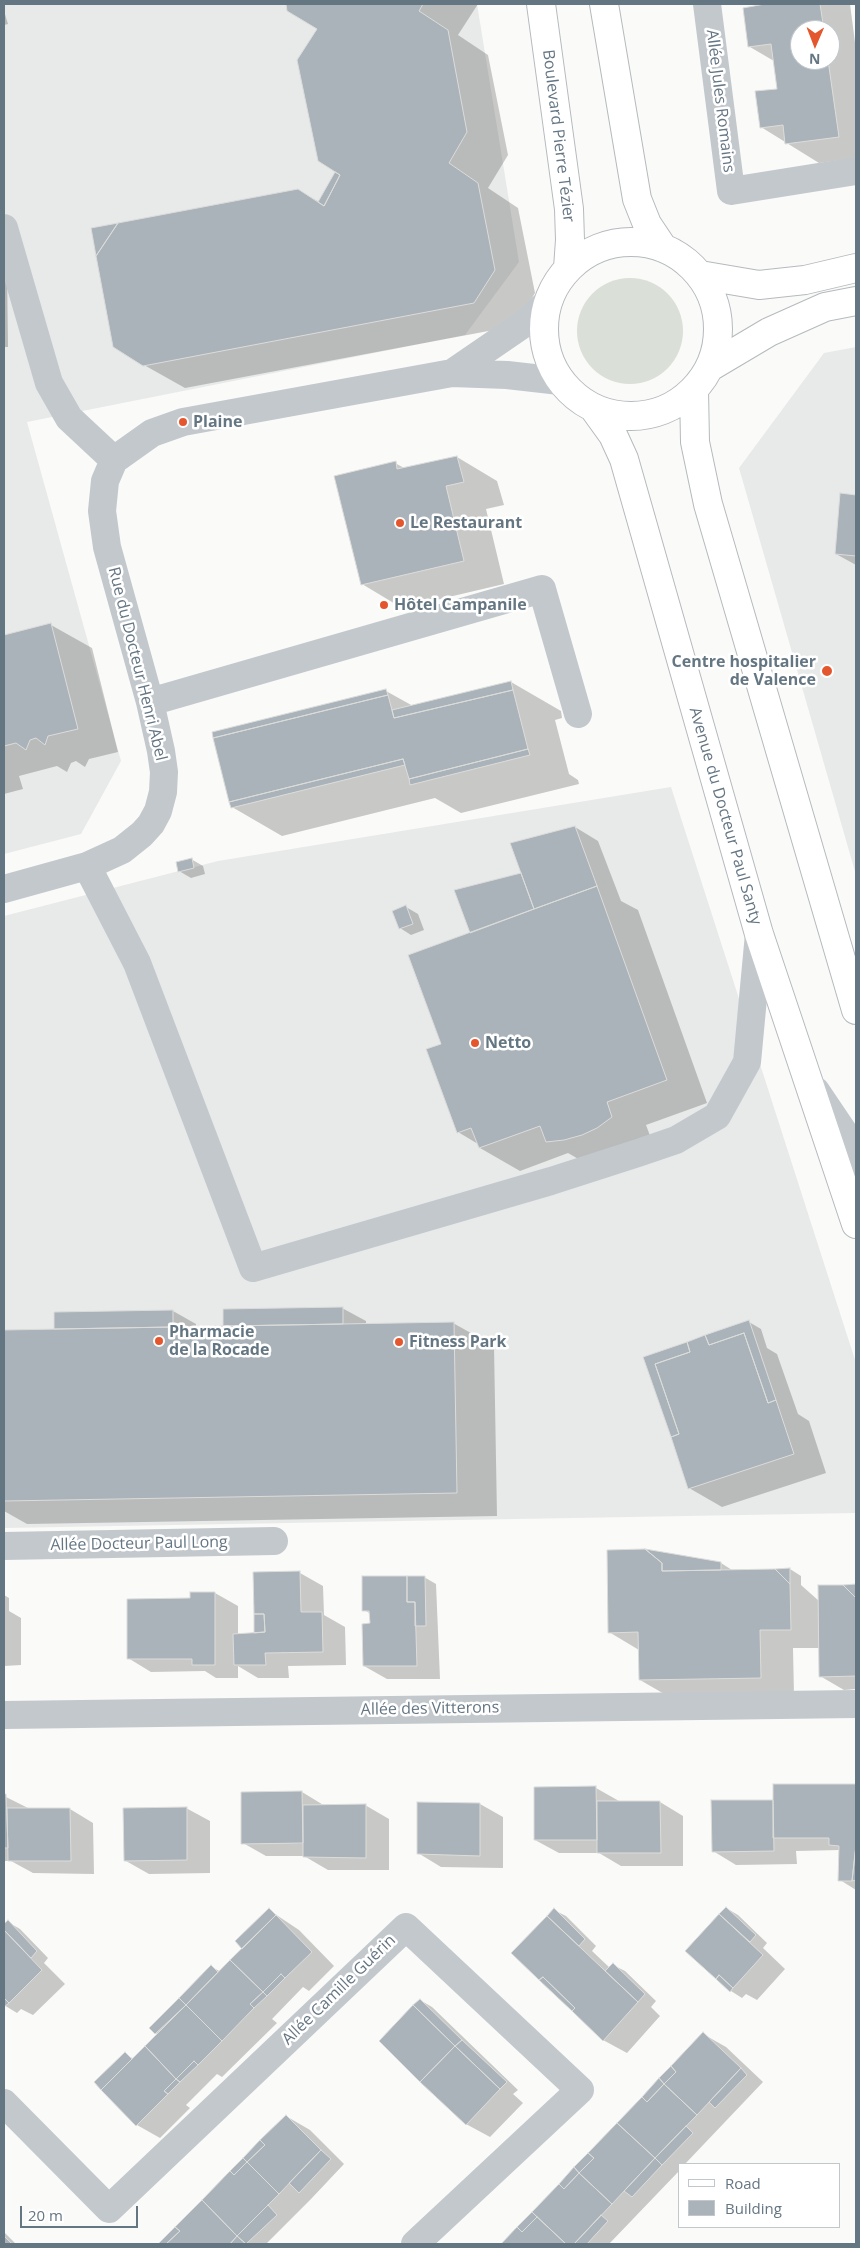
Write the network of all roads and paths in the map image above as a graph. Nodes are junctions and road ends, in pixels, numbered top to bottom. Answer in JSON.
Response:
{"nodes":[{"id":1,"x":541,"y":4,"type":"edge"},
{"id":2,"x":604,"y":4,"type":"edge"},
{"id":3,"x":707,"y":4,"type":"edge"},
{"id":4,"x":856,"y":170,"type":"edge"},
{"id":5,"x":4,"y":228,"type":"edge"},
{"id":6,"x":663,"y":248,"type":"junction"},
{"id":7,"x":568,"y":268,"type":"junction"},
{"id":8,"x":856,"y":268,"type":"edge"},
{"id":9,"x":700,"y":275,"type":"junction"},
{"id":10,"x":856,"y":301,"type":"edge"},
{"id":11,"x":546,"y":304,"type":"junction"},
{"id":12,"x":710,"y":367,"type":"junction"},
{"id":13,"x":452,"y":373,"type":"junction"},
{"id":14,"x":560,"y":381,"type":"junction"},
{"id":15,"x":694,"y":390,"type":"junction"},
{"id":16,"x":595,"y":410,"type":"junction"},
{"id":17,"x":114,"y":460,"type":"junction"},
{"id":18,"x":150,"y":702,"type":"junction"},
{"id":19,"x":578,"y":714,"type":"dead end"},
{"id":20,"x":87,"y":866,"type":"junction"},
{"id":21,"x":4,"y":889,"type":"edge"},
{"id":22,"x":759,"y":934,"type":"junction"},
{"id":23,"x":856,"y":1010,"type":"edge"},
{"id":24,"x":806,"y":1075,"type":"junction"},
{"id":25,"x":856,"y":1166,"type":"edge"},
{"id":26,"x":856,"y":1224,"type":"edge"},
{"id":27,"x":274,"y":1541,"type":"dead end"},
{"id":28,"x":4,"y":1546,"type":"edge"},
{"id":29,"x":856,"y":1704,"type":"edge"},
{"id":30,"x":4,"y":1715,"type":"edge"},
{"id":31,"x":4,"y":2103,"type":"edge"},
{"id":32,"x":415,"y":2244,"type":"edge"}],
"edges":[{"from":1,"to":7,"type":"main road","name":"Boulevard Pierre Tézier"},
{"from":2,"to":6,"type":"main road"},
{"from":3,"to":4,"type":"street","name":"Allée Jules Romains"},
{"from":5,"to":17,"type":"street"},
{"from":6,"to":7,"type":"main road"},
{"from":6,"to":9,"type":"main road"},
{"from":7,"to":11,"type":"main road"},
{"from":8,"to":9,"type":"main road"},
{"from":9,"to":12,"type":"main road"},
{"from":10,"to":12,"type":"main road"},
{"from":11,"to":13,"type":"street"},
{"from":11,"to":14,"type":"main road"},
{"from":12,"to":15,"type":"main road"},
{"from":13,"to":14,"type":"street"},
{"from":13,"to":17,"type":"street"},
{"from":14,"to":16,"type":"main road"},
{"from":15,"to":16,"type":"main road"},
{"from":15,"to":23,"type":"main road"},
{"from":16,"to":22,"type":"main road","name":"Avenue du Docteur Paul Santy"},
{"from":17,"to":18,"type":"street","name":"Rue du Docteur Henri Abel"},
{"from":18,"to":19,"type":"street"},
{"from":18,"to":20,"type":"street","name":"Rue du Docteur Henri Abel"},
{"from":20,"to":21,"type":"street","name":"Rue du Docteur Henri Abel"},
{"from":20,"to":22,"type":"street"},
{"from":22,"to":24,"type":"main road","name":"Avenue du Docteur Paul Santy"},
{"from":24,"to":25,"type":"street"},
{"from":24,"to":26,"type":"main road","name":"Avenue du Docteur Paul Santy"},
{"from":27,"to":28,"type":"street","name":"Allée Docteur Paul Long"},
{"from":29,"to":30,"type":"street","name":"Allée des Vitterons"},
{"from":31,"to":32,"type":"street","name":"Allée Camille Guérin"}]}
